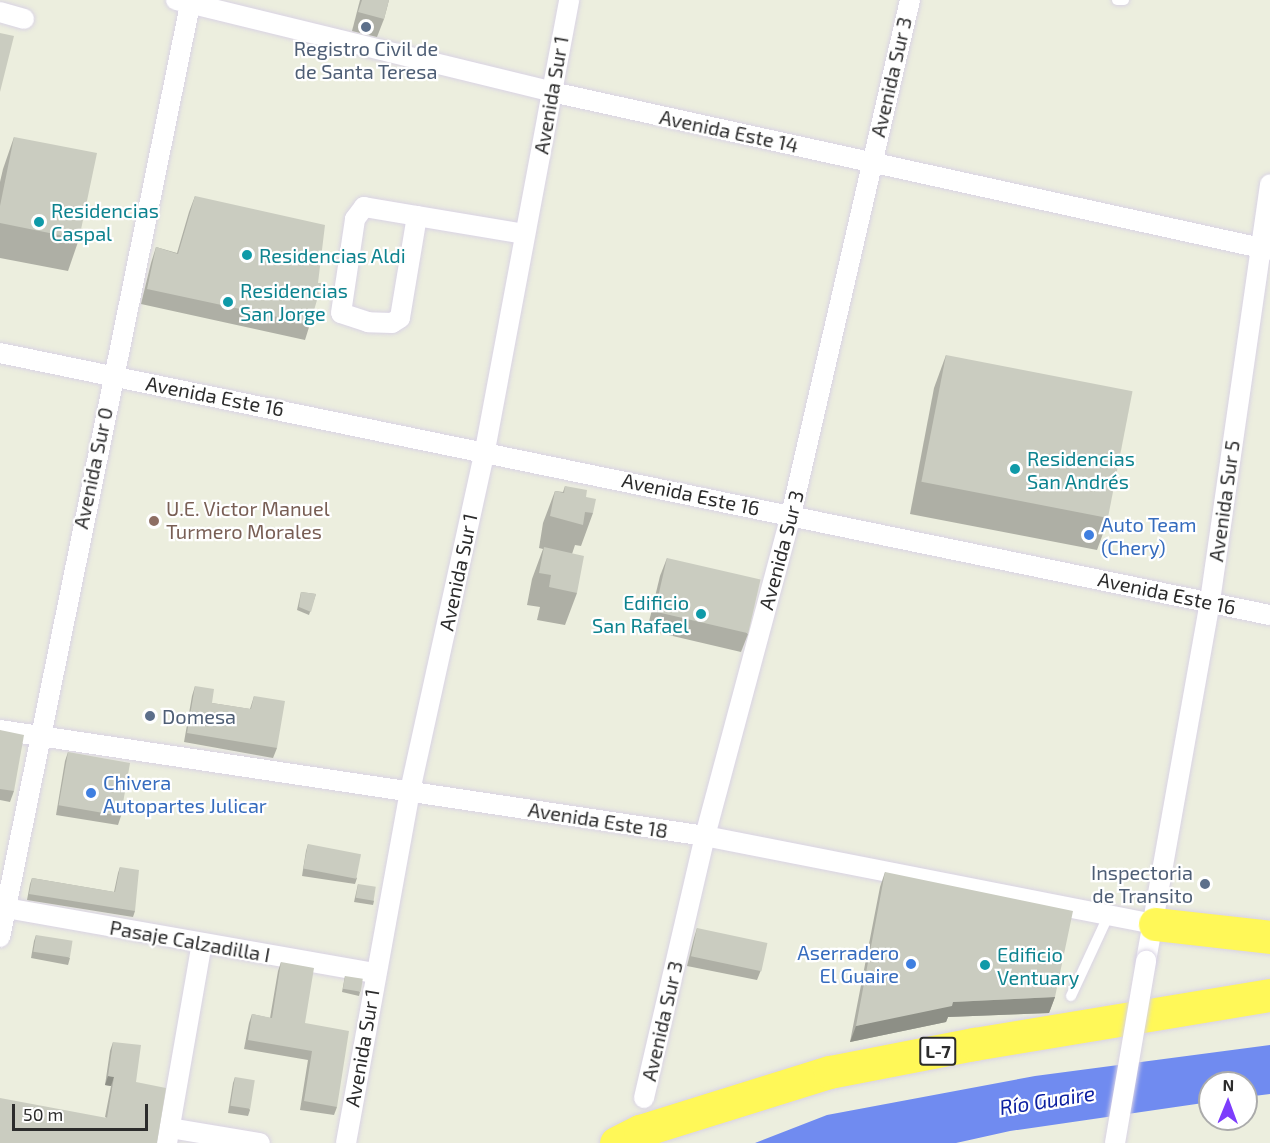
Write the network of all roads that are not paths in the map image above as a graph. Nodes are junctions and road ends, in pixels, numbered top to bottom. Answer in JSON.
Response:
{"nodes":[{"id":1,"x":569,"y":0,"type":"edge"},
{"id":2,"x":910,"y":0,"type":"edge"},
{"id":3,"x":1117,"y":0,"type":"edge"},
{"id":4,"x":1124,"y":0,"type":"edge"},
{"id":5,"x":186,"y":1,"type":"edge"},
{"id":6,"x":0,"y":12,"type":"edge"},
{"id":7,"x":24,"y":19,"type":"dead end"},
{"id":8,"x":552,"y":92,"type":"junction"},
{"id":9,"x":871,"y":162,"type":"junction"},
{"id":10,"x":1270,"y":184,"type":"edge"},
{"id":11,"x":417,"y":216,"type":"junction"},
{"id":12,"x":525,"y":234,"type":"junction"},
{"id":13,"x":1266,"y":249,"type":"edge"},
{"id":14,"x":0,"y":353,"type":"edge"},
{"id":15,"x":112,"y":375,"type":"junction"},
{"id":16,"x":485,"y":450,"type":"junction"},
{"id":17,"x":791,"y":515,"type":"junction"},
{"id":18,"x":1210,"y":601,"type":"junction"},
{"id":19,"x":1270,"y":615,"type":"edge"},
{"id":20,"x":0,"y":730,"type":"edge"},
{"id":21,"x":38,"y":738,"type":"junction"},
{"id":22,"x":410,"y":791,"type":"junction"},
{"id":23,"x":705,"y":836,"type":"junction"},
{"id":24,"x":6,"y":908,"type":"junction"},
{"id":25,"x":1109,"y":914,"type":"junction"},
{"id":26,"x":1155,"y":924,"type":"junction"},
{"id":27,"x":0,"y":937,"type":"edge"},
{"id":28,"x":1270,"y":937,"type":"edge"},
{"id":29,"x":202,"y":943,"type":"junction"},
{"id":30,"x":376,"y":973,"type":"junction"},
{"id":31,"x":1071,"y":996,"type":"dead end"},
{"id":32,"x":1270,"y":996,"type":"edge"},
{"id":33,"x":644,"y":1098,"type":"dead end"},
{"id":34,"x":169,"y":1136,"type":"edge"},
{"id":35,"x":260,"y":1143,"type":"edge"},
{"id":36,"x":346,"y":1143,"type":"edge"},
{"id":37,"x":616,"y":1143,"type":"edge"},
{"id":38,"x":1115,"y":1143,"type":"edge"}],
"edges":[{"from":1,"to":8,"type":"street","name":"Avenida Sur 1"},
{"from":2,"to":9,"type":"street","name":"Avenida Sur 3"},
{"from":3,"to":4,"type":"lane"},
{"from":5,"to":8,"type":"street","name":"Avenida Este 14"},
{"from":5,"to":15,"type":"street","name":"Avenida Sur 0"},
{"from":6,"to":7,"type":"street"},
{"from":8,"to":9,"type":"street","name":"Avenida Este 14"},
{"from":8,"to":12,"type":"street","name":"Avenida Sur 1"},
{"from":9,"to":13,"type":"street","name":"Avenida Este 14"},
{"from":9,"to":17,"type":"street","name":"Avenida Sur 3"},
{"from":10,"to":13,"type":"street","name":"Avenida Sur 5"},
{"from":11,"to":11,"type":"street"},
{"from":11,"to":12,"type":"street"},
{"from":12,"to":16,"type":"street","name":"Avenida Sur 1"},
{"from":13,"to":18,"type":"street","name":"Avenida Sur 5"},
{"from":14,"to":15,"type":"street","name":"Avenida Este 16"},
{"from":15,"to":16,"type":"street","name":"Avenida Este 16"},
{"from":15,"to":21,"type":"street","name":"Avenida Sur 0"},
{"from":16,"to":17,"type":"street","name":"Avenida Este 16"},
{"from":16,"to":22,"type":"street","name":"Avenida Sur 1"},
{"from":17,"to":18,"type":"street","name":"Avenida Este 16"},
{"from":17,"to":23,"type":"street","name":"Avenida Sur 3"},
{"from":18,"to":19,"type":"street","name":"Avenida Este 16"},
{"from":18,"to":26,"type":"street","name":"Avenida Sur 5"},
{"from":20,"to":21,"type":"street","name":"Avenida Este 18"},
{"from":21,"to":22,"type":"street","name":"Avenida Este 18"},
{"from":21,"to":24,"type":"street","name":"Avenida Sur 0"},
{"from":22,"to":23,"type":"street","name":"Avenida Este 18"},
{"from":22,"to":30,"type":"street","name":"Avenida Sur 1"},
{"from":23,"to":25,"type":"street","name":"Avenida Este 18"},
{"from":23,"to":33,"type":"street","name":"Avenida Sur 3"},
{"from":24,"to":27,"type":"street","name":"Avenida Sur 0"},
{"from":24,"to":29,"type":"street","name":"Pasaje Calzadilla I"},
{"from":25,"to":26,"type":"street","name":"Avenida Este 18"},
{"from":25,"to":31,"type":"lane"},
{"from":26,"to":28,"type":"highway"},
{"from":26,"to":38,"type":"street","name":"Avenida Sur 5","bridge":true},
{"from":29,"to":30,"type":"street","name":"Pasaje Calzadilla I"},
{"from":29,"to":34,"type":"street"},
{"from":30,"to":36,"type":"street","name":"Avenida Sur 1"},
{"from":32,"to":37,"type":"highway","number":"L-7"},
{"from":34,"to":35,"type":"street"}]}
